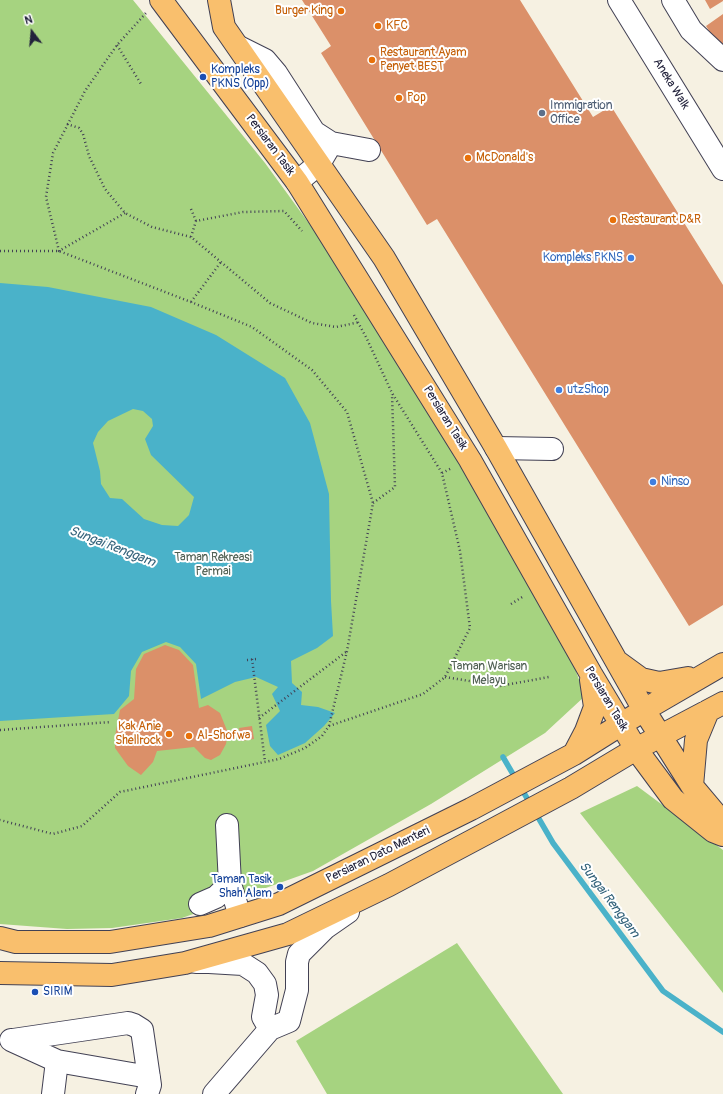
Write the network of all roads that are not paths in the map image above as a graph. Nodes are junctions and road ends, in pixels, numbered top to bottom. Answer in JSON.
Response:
{"nodes":[{"id":1,"x":219,"y":0,"type":"edge"},
{"id":2,"x":619,"y":0,"type":"edge"},
{"id":3,"x":673,"y":0,"type":"edge"},
{"id":4,"x":154,"y":6,"type":"edge"},
{"id":5,"x":239,"y":47,"type":"junction"},
{"id":6,"x":723,"y":60,"type":"edge"},
{"id":7,"x":331,"y":143,"type":"junction"},
{"id":8,"x":370,"y":150,"type":"dead end"},
{"id":9,"x":319,"y":164,"type":"junction"},
{"id":10,"x":723,"y":169,"type":"edge"},
{"id":11,"x":297,"y":182,"type":"junction"},
{"id":12,"x":496,"y":448,"type":"junction"},
{"id":13,"x":552,"y":449,"type":"dead end"},
{"id":14,"x":470,"y":460,"type":"junction"},
{"id":15,"x":614,"y":660,"type":"junction"},
{"id":16,"x":723,"y":664,"type":"edge"},
{"id":17,"x":591,"y":674,"type":"junction"},
{"id":18,"x":701,"y":676,"type":"junction"},
{"id":19,"x":715,"y":707,"type":"edge"},
{"id":20,"x":644,"y":710,"type":"junction"},
{"id":21,"x":621,"y":724,"type":"junction"},
{"id":22,"x":660,"y":736,"type":"junction"},
{"id":23,"x":636,"y":749,"type":"junction"},
{"id":24,"x":566,"y":758,"type":"junction"},
{"id":25,"x":692,"y":786,"type":"junction"},
{"id":26,"x":723,"y":823,"type":"edge"},
{"id":27,"x":227,"y":825,"type":"dead end"},
{"id":28,"x":723,"y":835,"type":"edge"},
{"id":29,"x":230,"y":884,"type":"junction"},
{"id":30,"x":389,"y":885,"type":"junction"},
{"id":31,"x":200,"y":904,"type":"dead end"},
{"id":32,"x":240,"y":916,"type":"junction"},
{"id":33,"x":0,"y":938,"type":"edge"},
{"id":34,"x":185,"y":963,"type":"junction"},
{"id":35,"x":0,"y":973,"type":"edge"},
{"id":36,"x":270,"y":1029,"type":"junction"},
{"id":37,"x":7,"y":1039,"type":"edge"},
{"id":38,"x":57,"y":1061,"type":"junction"},
{"id":39,"x":148,"y":1085,"type":"edge"},
{"id":40,"x":53,"y":1094,"type":"edge"},
{"id":41,"x":214,"y":1094,"type":"edge"}],
"edges":[{"from":1,"to":5,"type":"main road"},
{"from":2,"to":10,"type":"street","name":"Aneka Walk"},
{"from":3,"to":6,"type":"street"},
{"from":4,"to":11,"type":"main road","name":"Persiaran Tasik"},
{"from":5,"to":7,"type":"street"},
{"from":5,"to":9,"type":"main road"},
{"from":7,"to":8,"type":"street"},
{"from":7,"to":9,"type":"street"},
{"from":9,"to":11,"type":"street"},
{"from":9,"to":12,"type":"main road"},
{"from":11,"to":14,"type":"main road","name":"Persiaran Tasik"},
{"from":12,"to":13,"type":"street"},
{"from":12,"to":14,"type":"main road"},
{"from":12,"to":15,"type":"main road"},
{"from":14,"to":17,"type":"main road","name":"Persiaran Tasik"},
{"from":15,"to":18,"type":"main road"},
{"from":15,"to":20,"type":"main road"},
{"from":16,"to":18,"type":"main road","name":"Persiaran Dato Menteri"},
{"from":17,"to":21,"type":"main road","name":"Persiaran Tasik"},
{"from":17,"to":24,"type":"main road"},
{"from":18,"to":20,"type":"main road","name":"Persiaran Dato Menteri"},
{"from":19,"to":22,"type":"main road"},
{"from":19,"to":25,"type":"main road"},
{"from":20,"to":21,"type":"main road","name":"Persiaran Dato Menteri"},
{"from":20,"to":22,"type":"main road"},
{"from":21,"to":23,"type":"main road","name":"Persiaran Tasik"},
{"from":21,"to":24,"type":"main road","name":"Persiaran Dato Menteri"},
{"from":22,"to":23,"type":"main road"},
{"from":22,"to":25,"type":"main road"},
{"from":23,"to":28,"type":"main road","name":"Persiaran Tasik"},
{"from":23,"to":30,"type":"main road"},
{"from":24,"to":32,"type":"main road","name":"Persiaran Dato Menteri"},
{"from":25,"to":26,"type":"main road"},
{"from":27,"to":29,"type":"street"},
{"from":29,"to":31,"type":"street"},
{"from":29,"to":32,"type":"street"},
{"from":30,"to":34,"type":"main road"},
{"from":30,"to":36,"type":"street"},
{"from":32,"to":33,"type":"main road","name":"Persiaran Dato Menteri"},
{"from":34,"to":35,"type":"main road"},
{"from":34,"to":36,"type":"street"},
{"from":36,"to":41,"type":"street"},
{"from":37,"to":38,"type":"street"},
{"from":37,"to":39,"type":"street"},
{"from":38,"to":39,"type":"street"},
{"from":38,"to":40,"type":"street"}]}
